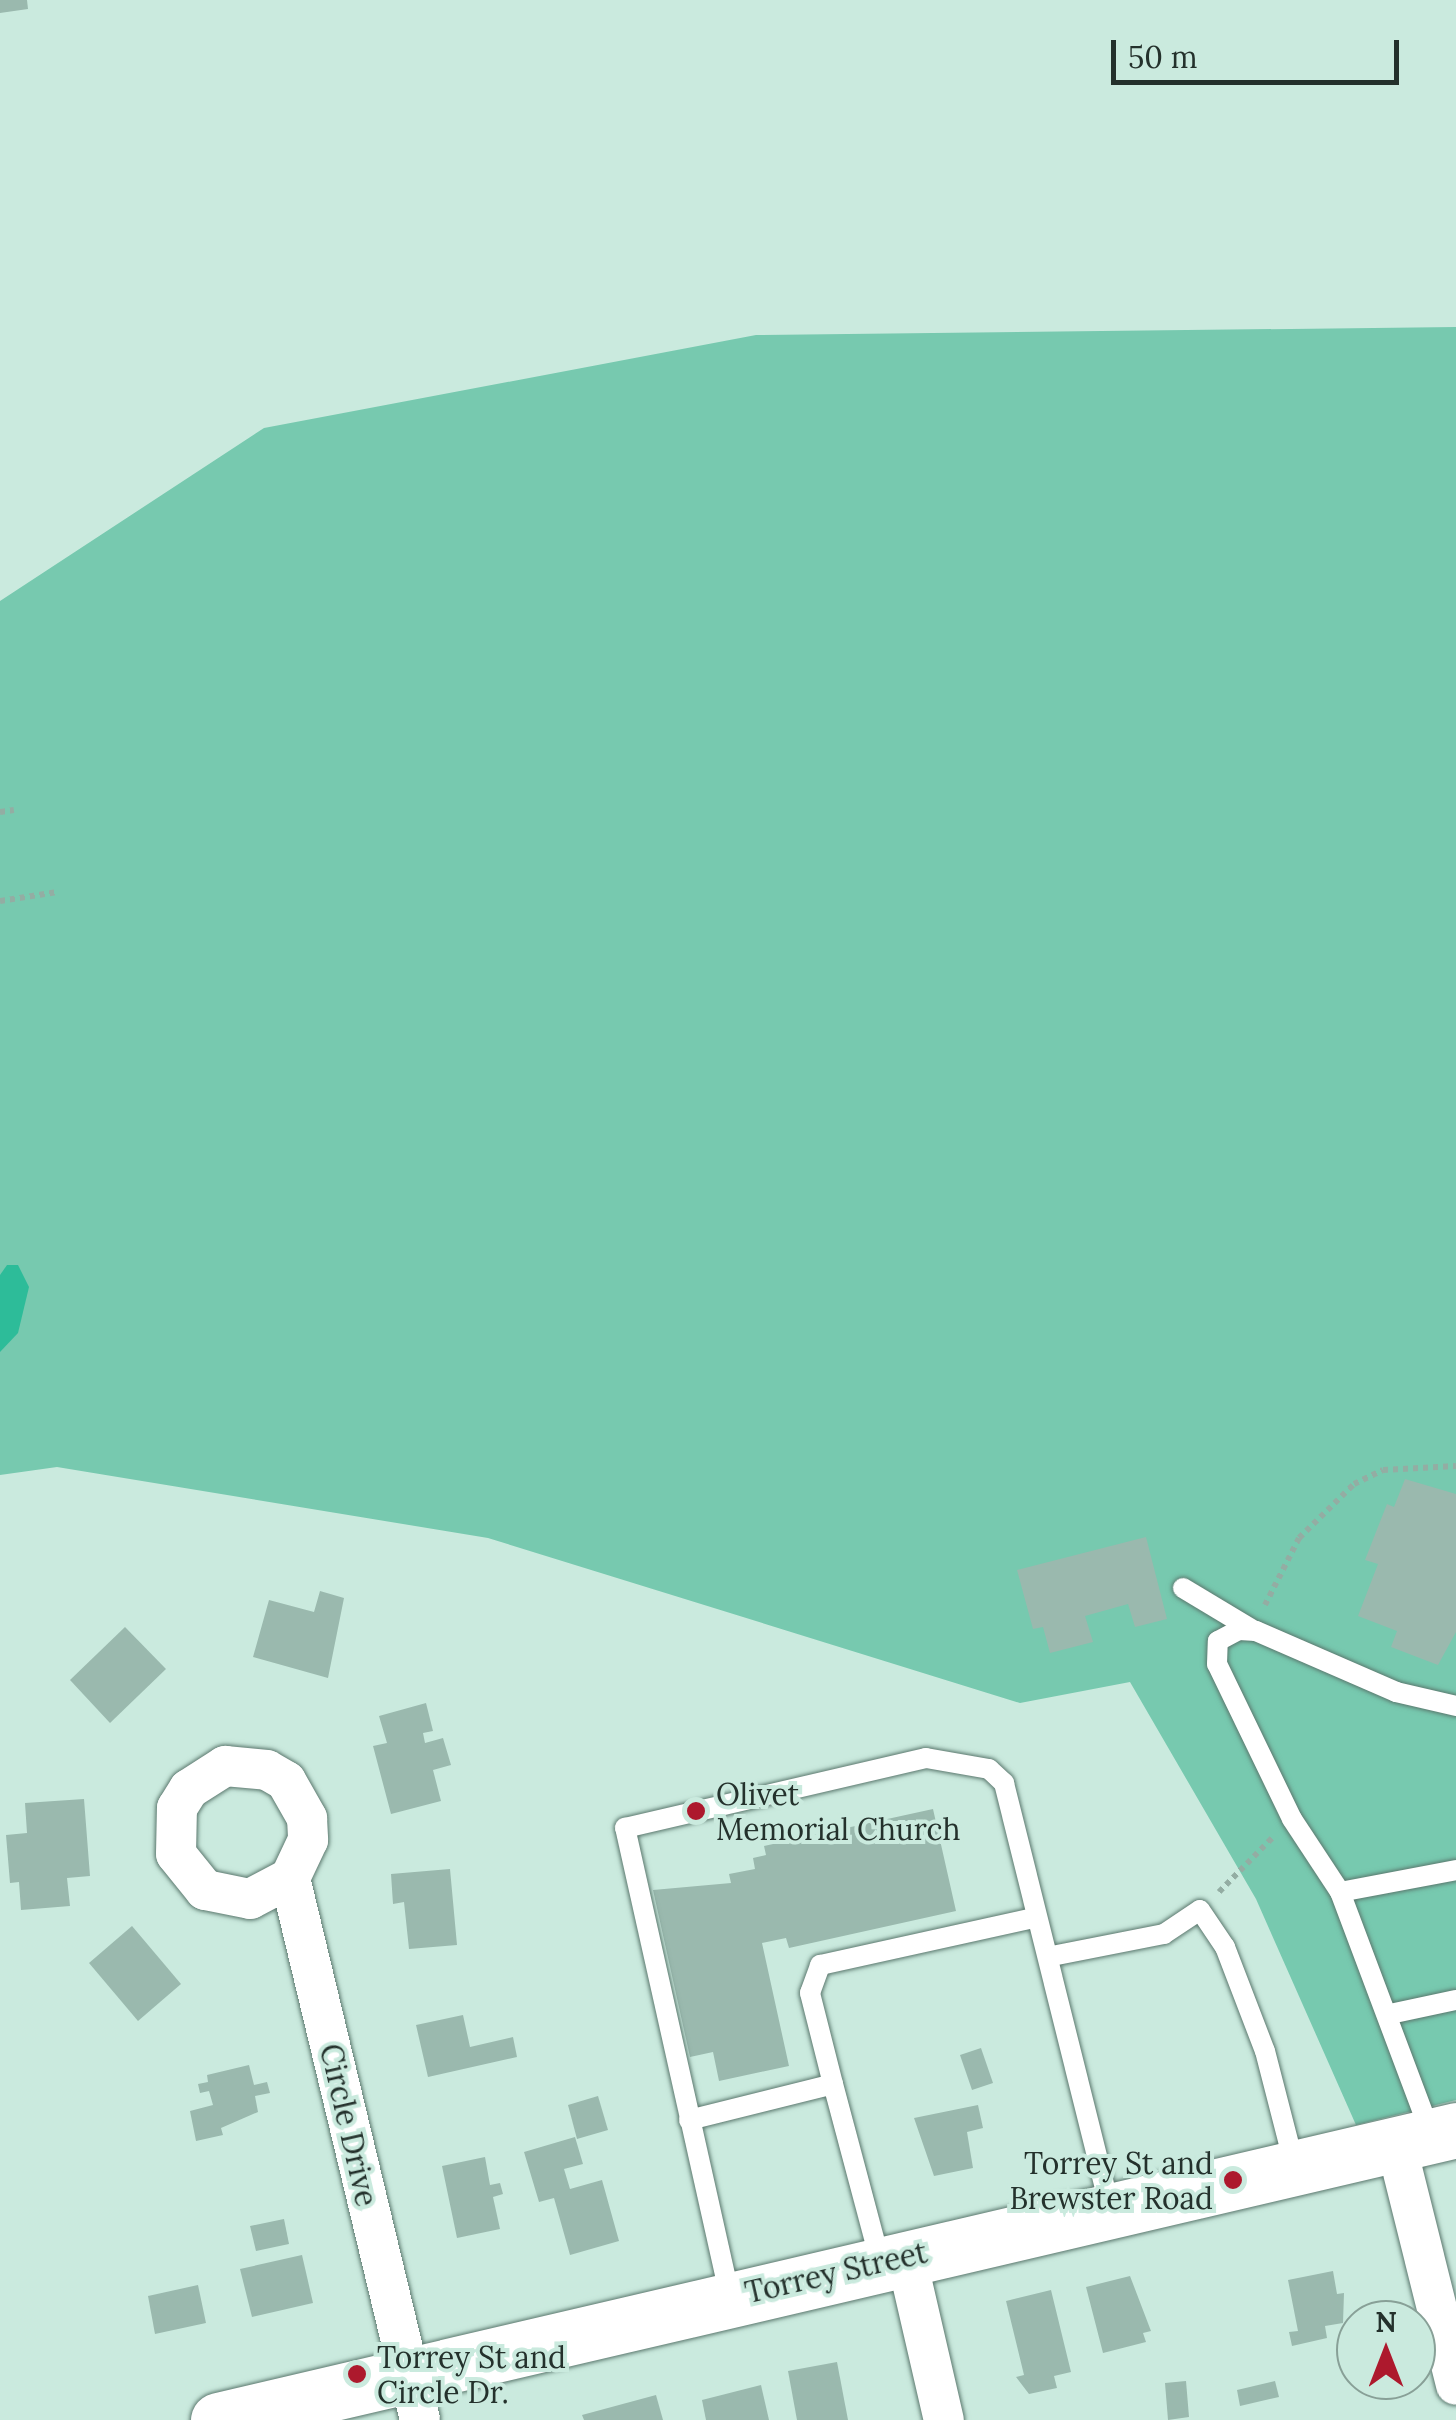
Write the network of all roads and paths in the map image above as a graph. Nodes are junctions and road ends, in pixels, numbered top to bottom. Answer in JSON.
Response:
{"nodes":[{"id":1,"x":14,"y":810,"type":"dead end"},
{"id":2,"x":0,"y":812,"type":"edge"},
{"id":3,"x":57,"y":892,"type":"dead end"},
{"id":4,"x":0,"y":901,"type":"edge"},
{"id":5,"x":1456,"y":1466,"type":"edge"},
{"id":6,"x":1183,"y":1588,"type":"dead end"},
{"id":7,"x":1256,"y":1631,"type":"junction"},
{"id":8,"x":1456,"y":1706,"type":"edge"},
{"id":9,"x":1292,"y":1818,"type":"junction"},
{"id":10,"x":1456,"y":1870,"type":"edge"},
{"id":11,"x":290,"y":1878,"type":"dead end"},
{"id":12,"x":1340,"y":1892,"type":"junction"},
{"id":13,"x":1200,"y":1910,"type":"junction"},
{"id":14,"x":1032,"y":1918,"type":"junction"},
{"id":15,"x":1052,"y":1956,"type":"junction"},
{"id":16,"x":1456,"y":2000,"type":"edge"},
{"id":17,"x":1390,"y":2014,"type":"junction"},
{"id":18,"x":833,"y":2084,"type":"junction"},
{"id":19,"x":689,"y":2120,"type":"junction"},
{"id":20,"x":1428,"y":2137,"type":"edge"},
{"id":21,"x":1294,"y":2166,"type":"junction"},
{"id":22,"x":1111,"y":2210,"type":"junction"},
{"id":23,"x":893,"y":2260,"type":"junction"},
{"id":24,"x":730,"y":2297,"type":"junction"},
{"id":25,"x":1456,"y":2385,"type":"edge"},
{"id":26,"x":414,"y":2396,"type":"edge"},
{"id":27,"x":218,"y":2420,"type":"edge"},
{"id":28,"x":944,"y":2420,"type":"edge"}],
"edges":[{"from":1,"to":2,"type":"path"},
{"from":3,"to":4,"type":"path"},
{"from":5,"to":7,"type":"path"},
{"from":6,"to":7,"type":"lane"},
{"from":7,"to":8,"type":"lane"},
{"from":7,"to":9,"type":"lane"},
{"from":9,"to":12,"type":"lane"},
{"from":9,"to":13,"type":"path"},
{"from":10,"to":12,"type":"lane"},
{"from":11,"to":26,"type":"street","name":"Circle Drive"},
{"from":12,"to":17,"type":"lane"},
{"from":13,"to":15,"type":"lane"},
{"from":13,"to":21,"type":"lane"},
{"from":14,"to":15,"type":"lane"},
{"from":14,"to":18,"type":"lane"},
{"from":14,"to":19,"type":"lane"},
{"from":15,"to":22,"type":"lane"},
{"from":16,"to":17,"type":"lane"},
{"from":17,"to":20,"type":"lane"},
{"from":18,"to":19,"type":"lane"},
{"from":18,"to":23,"type":"lane"},
{"from":19,"to":24,"type":"lane"},
{"from":20,"to":21,"type":"main road","name":"Torrey Street"},
{"from":20,"to":25,"type":"street"},
{"from":21,"to":22,"type":"main road","name":"Torrey Street"},
{"from":22,"to":23,"type":"main road","name":"Torrey Street"},
{"from":23,"to":24,"type":"main road","name":"Torrey Street"},
{"from":23,"to":28,"type":"street"},
{"from":24,"to":26,"type":"main road","name":"Torrey Street"},
{"from":26,"to":27,"type":"main road","name":"Torrey Street"}]}
